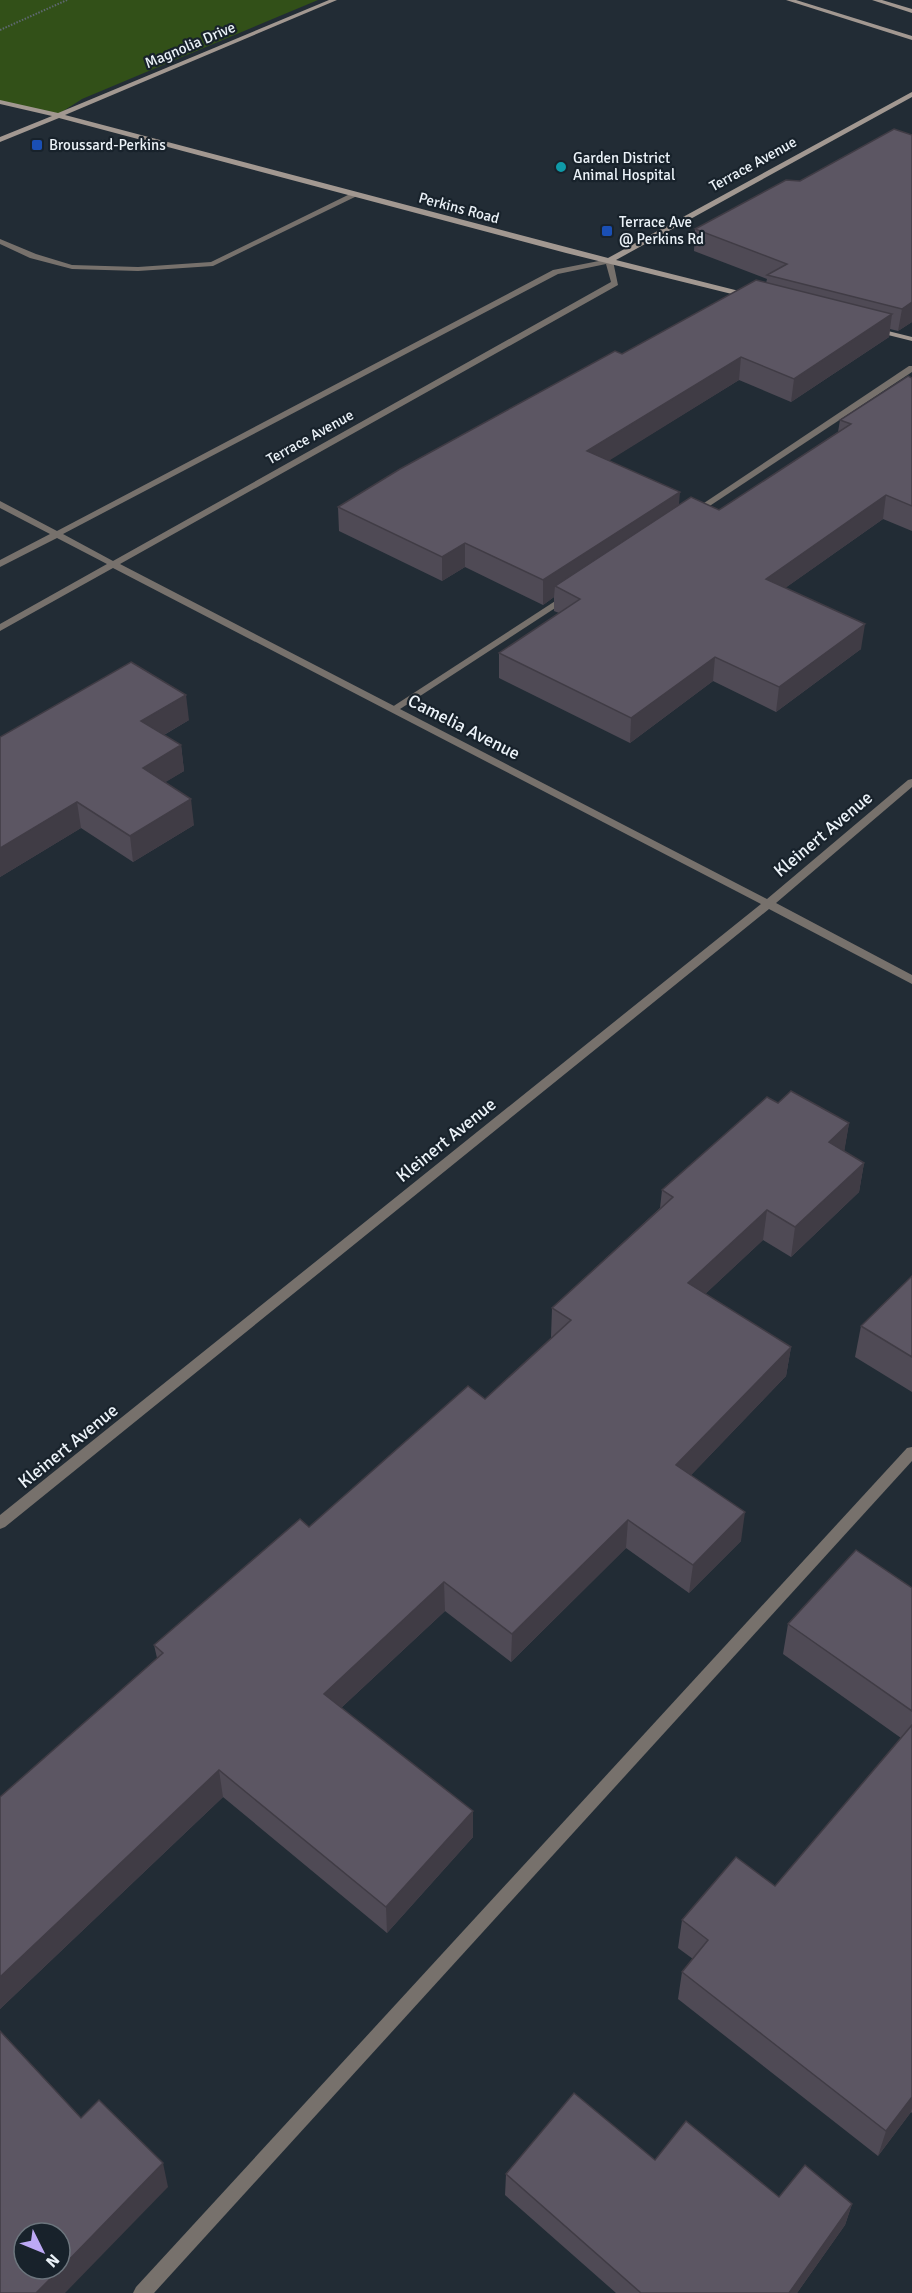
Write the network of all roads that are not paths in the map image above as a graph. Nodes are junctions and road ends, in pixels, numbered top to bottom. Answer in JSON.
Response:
{"nodes":[{"id":1,"x":334,"y":0,"type":"edge"},
{"id":2,"x":789,"y":0,"type":"edge"},
{"id":3,"x":875,"y":0,"type":"edge"},
{"id":4,"x":912,"y":11,"type":"edge"},
{"id":5,"x":912,"y":38,"type":"edge"},
{"id":6,"x":912,"y":94,"type":"edge"},
{"id":7,"x":0,"y":102,"type":"edge"},
{"id":8,"x":57,"y":115,"type":"junction"},
{"id":9,"x":0,"y":140,"type":"edge"},
{"id":10,"x":355,"y":195,"type":"junction"},
{"id":11,"x":0,"y":241,"type":"edge"},
{"id":12,"x":609,"y":261,"type":"junction"},
{"id":13,"x":754,"y":298,"type":"edge"},
{"id":14,"x":867,"y":327,"type":"edge"},
{"id":15,"x":912,"y":339,"type":"edge"},
{"id":16,"x":912,"y":368,"type":"edge"},
{"id":17,"x":0,"y":504,"type":"edge"},
{"id":18,"x":685,"y":518,"type":"edge"},
{"id":19,"x":56,"y":534,"type":"junction"},
{"id":20,"x":0,"y":564,"type":"edge"},
{"id":21,"x":112,"y":564,"type":"junction"},
{"id":22,"x":575,"y":590,"type":"edge"},
{"id":23,"x":0,"y":628,"type":"edge"},
{"id":24,"x":394,"y":709,"type":"junction"},
{"id":25,"x":912,"y":782,"type":"edge"},
{"id":26,"x":769,"y":903,"type":"junction"},
{"id":27,"x":912,"y":980,"type":"edge"},
{"id":28,"x":912,"y":1452,"type":"edge"},
{"id":29,"x":0,"y":1523,"type":"edge"},
{"id":30,"x":142,"y":2293,"type":"edge"}],
"edges":[{"from":1,"to":8,"type":"street","name":"Magnolia Drive"},
{"from":2,"to":5,"type":"street"},
{"from":3,"to":4,"type":"street"},
{"from":6,"to":12,"type":"street","name":"Terrace Avenue"},
{"from":7,"to":8,"type":"street","name":"Perkins Road"},
{"from":8,"to":9,"type":"street","name":"Magnolia Drive"},
{"from":8,"to":10,"type":"street","name":"Perkins Road"},
{"from":10,"to":11,"type":"street"},
{"from":10,"to":12,"type":"street","name":"Perkins Road"},
{"from":12,"to":13,"type":"street","name":"Perkins Road"},
{"from":12,"to":19,"type":"street","name":"Terrace Avenue"},
{"from":12,"to":21,"type":"street","name":"Terrace Avenue"},
{"from":14,"to":15,"type":"street"},
{"from":16,"to":18,"type":"street"},
{"from":17,"to":19,"type":"street","name":"Camelia Avenue"},
{"from":19,"to":20,"type":"street","name":"Terrace Avenue"},
{"from":19,"to":21,"type":"street","name":"Camelia Avenue"},
{"from":21,"to":23,"type":"street","name":"Terrace Avenue"},
{"from":21,"to":24,"type":"street","name":"Camelia Avenue"},
{"from":22,"to":24,"type":"street"},
{"from":24,"to":26,"type":"street","name":"Camelia Avenue"},
{"from":25,"to":26,"type":"street","name":"Kleinert Avenue"},
{"from":26,"to":27,"type":"street","name":"Camelia Avenue"},
{"from":26,"to":29,"type":"street","name":"Kleinert Avenue"},
{"from":28,"to":30,"type":"street"}]}
